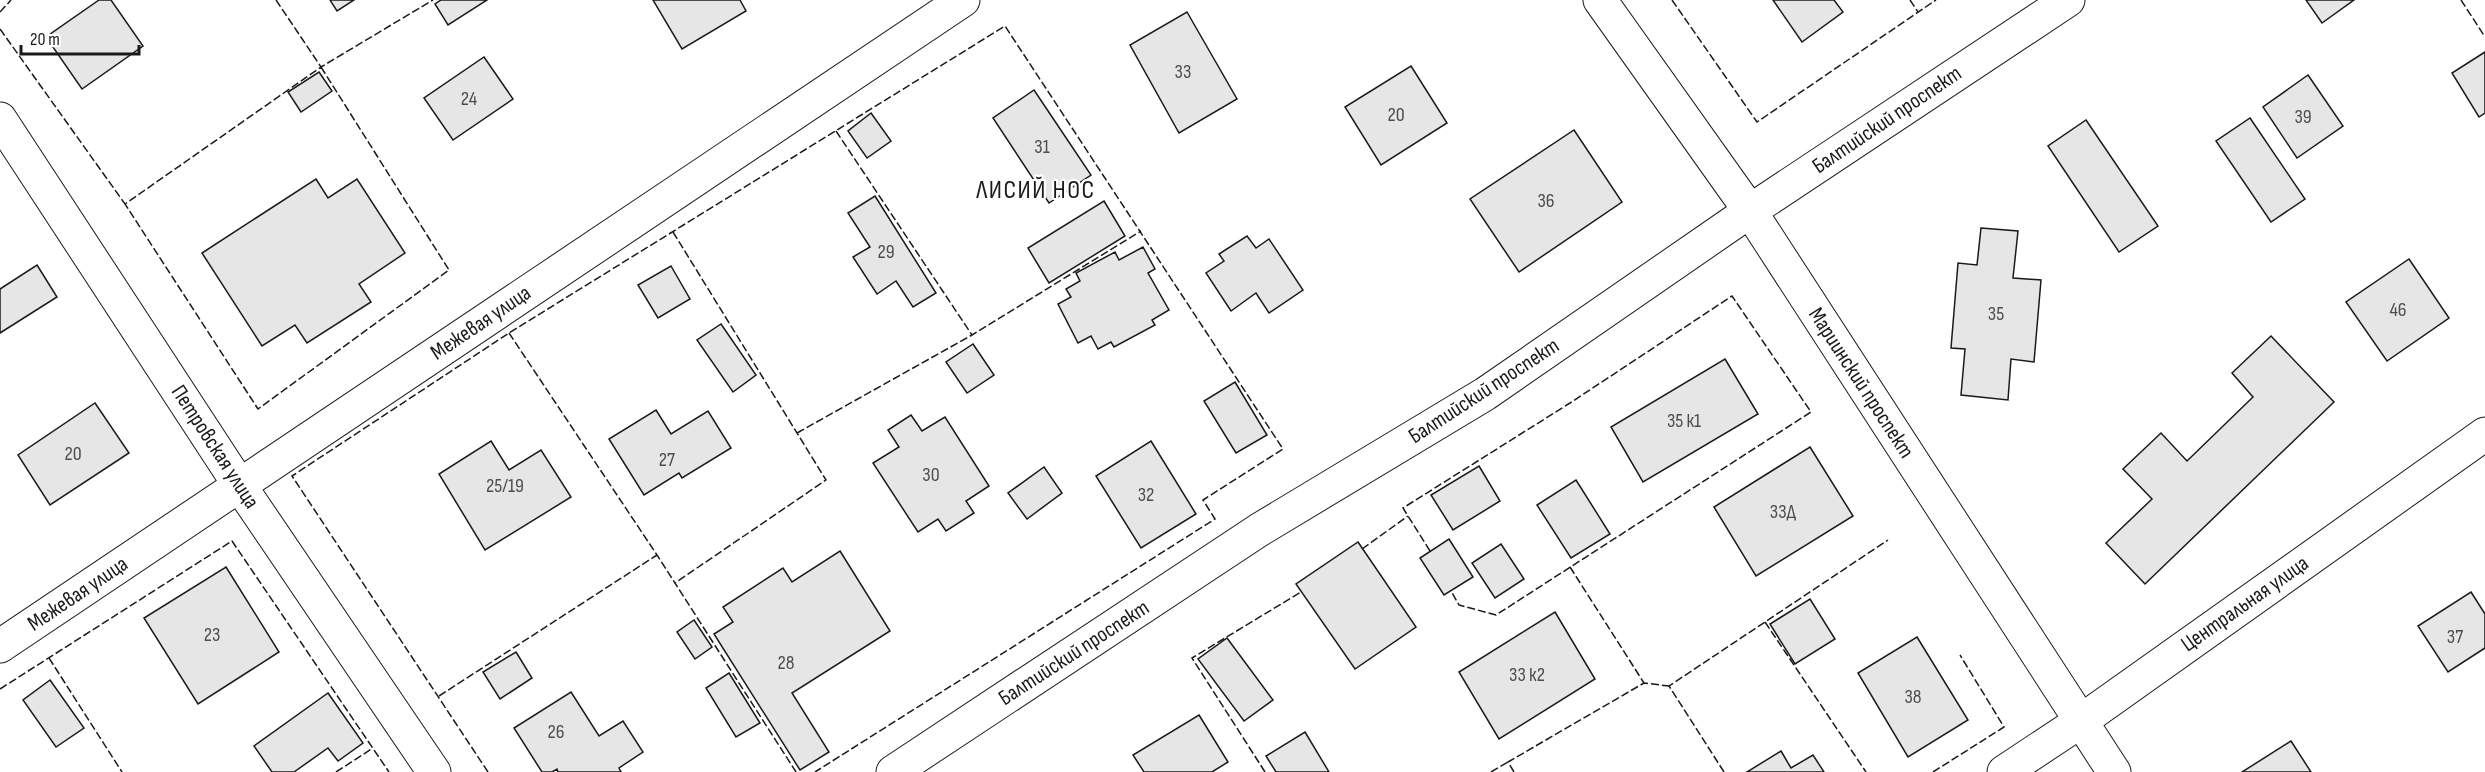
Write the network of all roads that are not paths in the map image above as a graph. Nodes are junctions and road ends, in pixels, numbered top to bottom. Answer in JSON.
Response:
{"nodes":[{"id":1,"x":963,"y":0,"type":"edge"},
{"id":2,"x":1600,"y":0,"type":"edge"},
{"id":3,"x":2068,"y":0,"type":"edge"},
{"id":4,"x":0,"y":119,"type":"edge"},
{"id":5,"x":1750,"y":211,"type":"junction"},
{"id":6,"x":2485,"y":434,"type":"edge"},
{"id":7,"x":240,"y":486,"type":"junction"},
{"id":8,"x":0,"y":646,"type":"edge"},
{"id":9,"x":2081,"y":721,"type":"junction"},
{"id":10,"x":434,"y":772,"type":"edge"},
{"id":11,"x":893,"y":772,"type":"edge"},
{"id":12,"x":2004,"y":772,"type":"edge"},
{"id":13,"x":2114,"y":772,"type":"edge"}],
"edges":[{"from":1,"to":7,"type":"street","name":"Межевая улица"},
{"from":2,"to":5,"type":"street","name":"Мариинский проспект"},
{"from":3,"to":5,"type":"street","name":"Балтийский проспект"},
{"from":4,"to":7,"type":"street","name":"Петровская улица"},
{"from":5,"to":9,"type":"street","name":"Мариинский проспект"},
{"from":5,"to":11,"type":"street","name":"Балтийский проспект"},
{"from":6,"to":9,"type":"street","name":"Центральная улица"},
{"from":7,"to":8,"type":"street","name":"Межевая улица"},
{"from":7,"to":10,"type":"street","name":"Петровская улица"},
{"from":9,"to":12,"type":"street","name":"Центральная улица"},
{"from":9,"to":13,"type":"street","name":"Мариинский проспект"}]}
